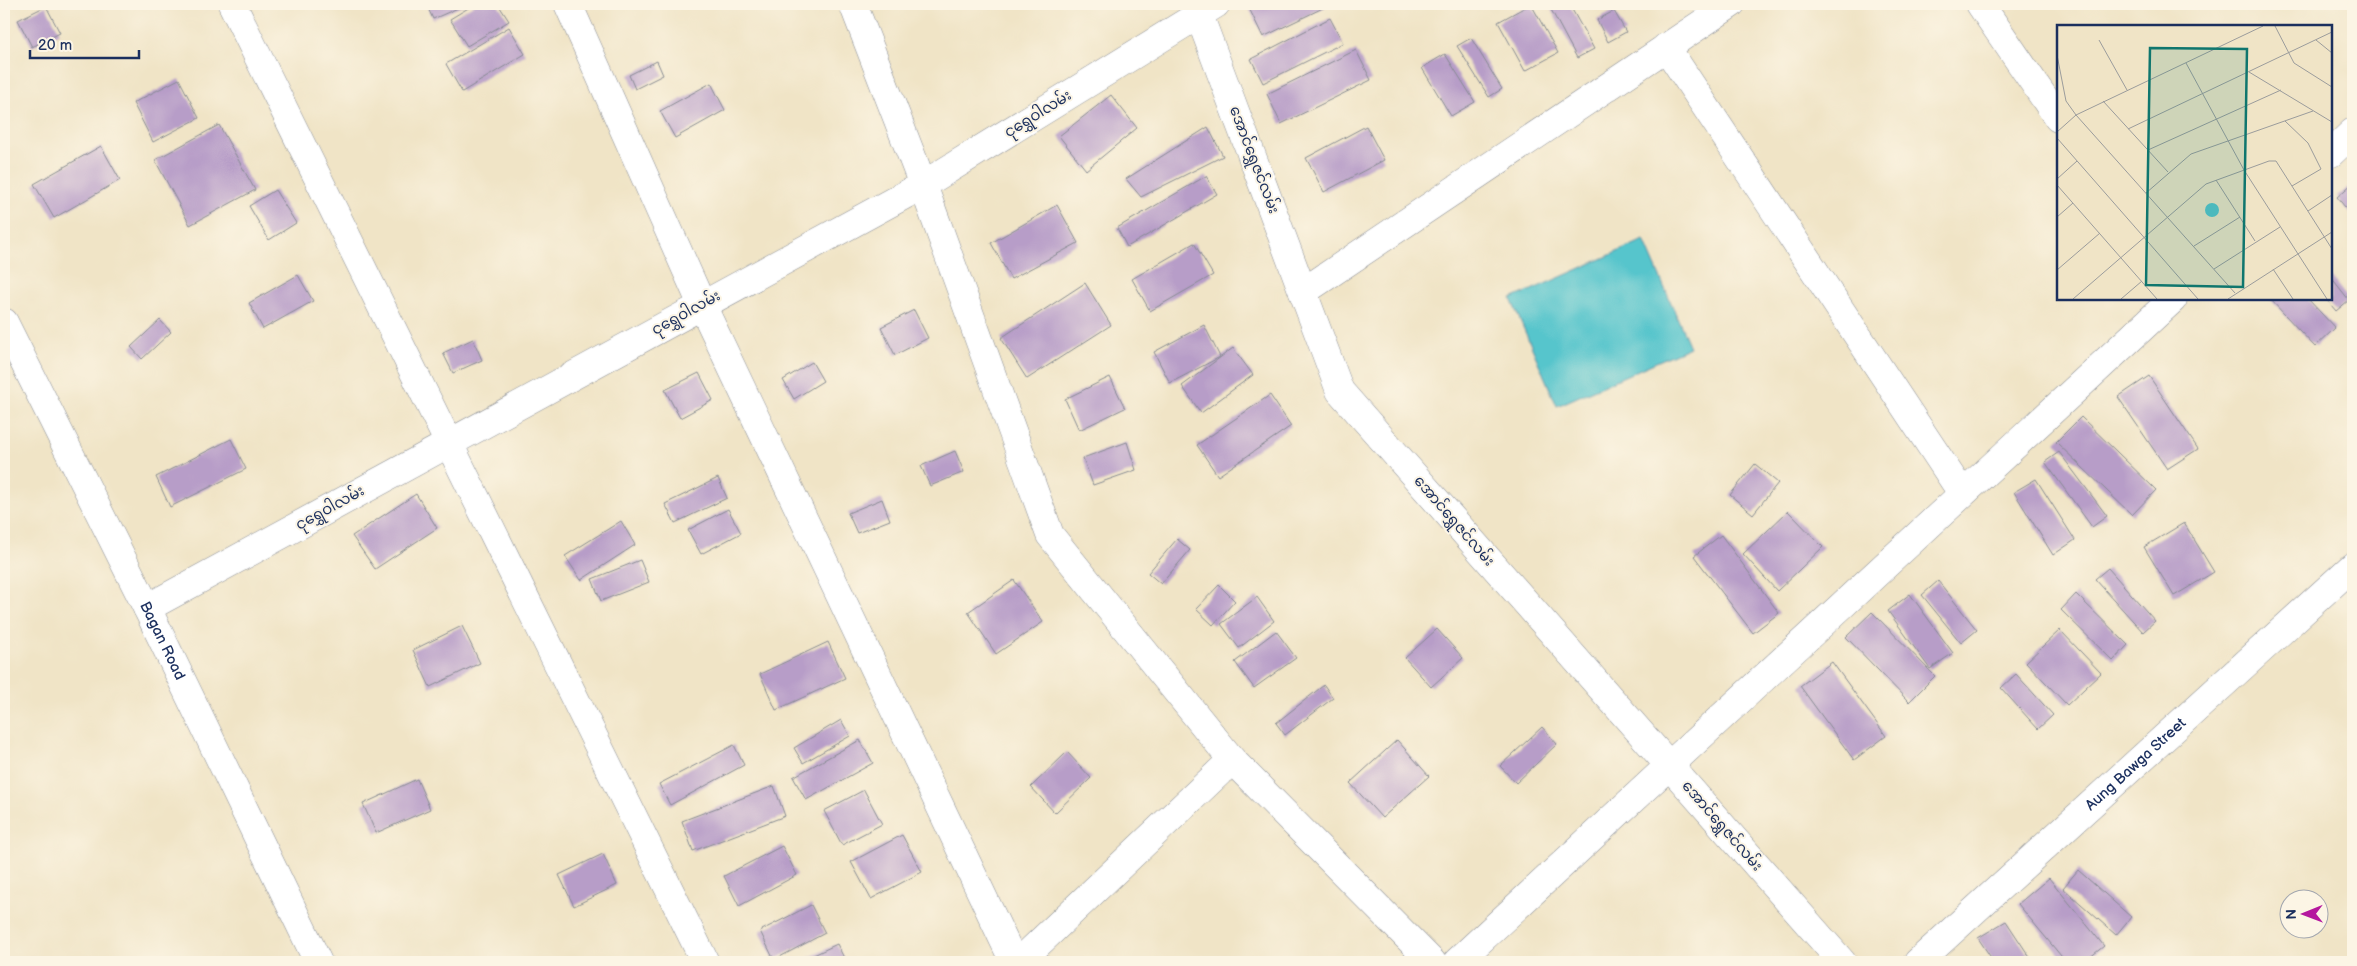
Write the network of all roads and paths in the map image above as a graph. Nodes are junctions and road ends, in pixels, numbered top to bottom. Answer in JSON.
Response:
{"nodes":[{"id":1,"x":232,"y":4,"type":"edge"},
{"id":2,"x":568,"y":4,"type":"edge"},
{"id":3,"x":853,"y":4,"type":"edge"},
{"id":4,"x":1731,"y":4,"type":"edge"},
{"id":5,"x":1980,"y":4,"type":"edge"},
{"id":6,"x":1203,"y":7,"type":"edge"},
{"id":7,"x":1666,"y":47,"type":"junction"},
{"id":8,"x":2057,"y":117,"type":"edge"},
{"id":9,"x":2353,"y":132,"type":"edge"},
{"id":10,"x":2332,"y":152,"type":"edge"},
{"id":11,"x":923,"y":185,"type":"junction"},
{"id":12,"x":1303,"y":292,"type":"junction"},
{"id":13,"x":2172,"y":300,"type":"edge"},
{"id":14,"x":702,"y":305,"type":"junction"},
{"id":15,"x":4,"y":322,"type":"edge"},
{"id":16,"x":450,"y":442,"type":"junction"},
{"id":17,"x":1962,"y":493,"type":"junction"},
{"id":18,"x":2353,"y":566,"type":"edge"},
{"id":19,"x":147,"y":608,"type":"junction"},
{"id":20,"x":1232,"y":760,"type":"junction"},
{"id":21,"x":1669,"y":766,"type":"junction"},
{"id":22,"x":318,"y":962,"type":"edge"},
{"id":23,"x":705,"y":962,"type":"edge"},
{"id":24,"x":1014,"y":962,"type":"edge"},
{"id":25,"x":1019,"y":962,"type":"edge"},
{"id":26,"x":1432,"y":962,"type":"edge"},
{"id":27,"x":1457,"y":962,"type":"edge"},
{"id":28,"x":1842,"y":962,"type":"edge"},
{"id":29,"x":1918,"y":962,"type":"edge"}],
"edges":[{"from":1,"to":16,"type":"street"},
{"from":2,"to":14,"type":"street"},
{"from":3,"to":11,"type":"street"},
{"from":4,"to":7,"type":"street"},
{"from":5,"to":8,"type":"street"},
{"from":6,"to":11,"type":"street","name":"ငုရွှေဝါလမ်း"},
{"from":6,"to":12,"type":"street","name":"အောင်ရွှေဇင်လမ်း"},
{"from":7,"to":12,"type":"street"},
{"from":7,"to":17,"type":"street"},
{"from":9,"to":10,"type":"street"},
{"from":11,"to":14,"type":"street","name":"ငုရွှေဝါလမ်း"},
{"from":11,"to":20,"type":"street"},
{"from":12,"to":21,"type":"street","name":"အောင်ရွှေဇင်လမ်း"},
{"from":13,"to":17,"type":"street"},
{"from":14,"to":16,"type":"street","name":"ငုရွှေဝါလမ်း"},
{"from":14,"to":24,"type":"street"},
{"from":15,"to":19,"type":"street","name":"Bagan Road"},
{"from":16,"to":19,"type":"street","name":"ငုရွှေဝါလမ်း"},
{"from":16,"to":23,"type":"street"},
{"from":17,"to":21,"type":"street"},
{"from":18,"to":29,"type":"street","name":"Aung Bawga Street"},
{"from":19,"to":22,"type":"street","name":"Bagan Road"},
{"from":20,"to":25,"type":"street"},
{"from":20,"to":26,"type":"street"},
{"from":21,"to":27,"type":"street"},
{"from":21,"to":28,"type":"street","name":"အောင်ရွှေဇင်လမ်း"}]}
